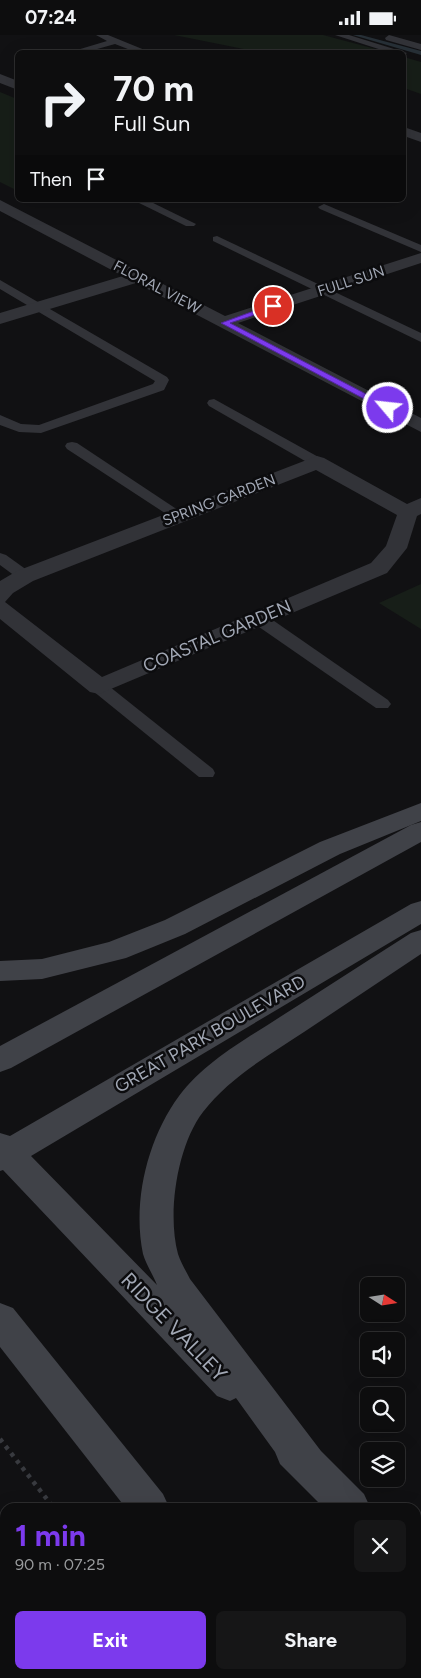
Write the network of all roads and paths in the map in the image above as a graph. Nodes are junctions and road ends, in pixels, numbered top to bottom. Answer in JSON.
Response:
{"nodes":[{"id":1,"x":100,"y":35,"type":"edge"},
{"id":2,"x":339,"y":35,"type":"edge"},
{"id":3,"x":378,"y":35,"type":"edge"},
{"id":4,"x":116,"y":41,"type":"junction"},
{"id":5,"x":421,"y":47,"type":"edge"},
{"id":6,"x":82,"y":50,"type":"edge"},
{"id":7,"x":140,"y":50,"type":"edge"},
{"id":8,"x":392,"y":50,"type":"edge"},
{"id":9,"x":406,"y":54,"type":"edge"},
{"id":10,"x":421,"y":57,"type":"edge"},
{"id":11,"x":0,"y":78,"type":"edge"},
{"id":12,"x":15,"y":85,"type":"edge"},
{"id":13,"x":406,"y":132,"type":"edge"},
{"id":14,"x":421,"y":138,"type":"edge"},
{"id":15,"x":15,"y":201,"type":"edge"},
{"id":16,"x":142,"y":202,"type":"edge"},
{"id":17,"x":0,"y":205,"type":"edge"},
{"id":18,"x":324,"y":207,"type":"dead end"},
{"id":19,"x":190,"y":224,"type":"dead end"},
{"id":20,"x":217,"y":239,"type":"dead end"},
{"id":21,"x":421,"y":249,"type":"edge"},
{"id":22,"x":421,"y":258,"type":"edge"},
{"id":23,"x":138,"y":277,"type":"junction"},
{"id":24,"x":0,"y":283,"type":"edge"},
{"id":25,"x":322,"y":290,"type":"junction"},
{"id":26,"x":40,"y":306,"type":"junction"},
{"id":27,"x":0,"y":319,"type":"edge"},
{"id":28,"x":224,"y":323,"type":"junction"},
{"id":29,"x":421,"y":338,"type":"edge"},
{"id":30,"x":214,"y":403,"type":"dead end"},
{"id":31,"x":0,"y":419,"type":"edge"},
{"id":32,"x":421,"y":425,"type":"edge"},
{"id":33,"x":72,"y":446,"type":"dead end"},
{"id":34,"x":317,"y":462,"type":"junction"},
{"id":35,"x":414,"y":508,"type":"edge"},
{"id":36,"x":179,"y":516,"type":"junction"},
{"id":37,"x":0,"y":558,"type":"edge"},
{"id":38,"x":25,"y":576,"type":"junction"},
{"id":39,"x":0,"y":597,"type":"edge"},
{"id":40,"x":0,"y":608,"type":"edge"},
{"id":41,"x":258,"y":618,"type":"junction"},
{"id":42,"x":99,"y":687,"type":"junction"},
{"id":43,"x":382,"y":705,"type":"dead end"},
{"id":44,"x":206,"y":773,"type":"dead end"},
{"id":45,"x":421,"y":811,"type":"edge"},
{"id":46,"x":421,"y":831,"type":"edge"},
{"id":47,"x":421,"y":911,"type":"edge"},
{"id":48,"x":421,"y":940,"type":"edge"},
{"id":49,"x":0,"y":971,"type":"edge"},
{"id":50,"x":0,"y":1060,"type":"edge"},
{"id":51,"x":2,"y":1153,"type":"edge"},
{"id":52,"x":0,"y":1319,"type":"edge"},
{"id":53,"x":0,"y":1439,"type":"edge"},
{"id":54,"x":307,"y":1464,"type":"junction"},
{"id":55,"x":50,"y":1503,"type":"edge"},
{"id":56,"x":146,"y":1503,"type":"edge"},
{"id":57,"x":346,"y":1503,"type":"edge"}],
"edges":[{"from":1,"to":4,"type":"lane"},
{"from":2,"to":8,"type":"lane"},
{"from":3,"to":5,"type":"lane"},
{"from":4,"to":6,"type":"lane"},
{"from":4,"to":7,"type":"lane"},
{"from":9,"to":10,"type":"lane"},
{"from":11,"to":12,"type":"street"},
{"from":13,"to":14,"type":"street"},
{"from":15,"to":17,"type":"street"},
{"from":16,"to":19,"type":"lane"},
{"from":17,"to":23,"type":"street","name":"FLORAL VIEW"},
{"from":18,"to":21,"type":"lane"},
{"from":20,"to":25,"type":"lane"},
{"from":22,"to":25,"type":"street","name":"FULL SUN"},
{"from":23,"to":26,"type":"street"},
{"from":23,"to":28,"type":"street","name":"FLORAL VIEW"},
{"from":24,"to":26,"type":"lane"},
{"from":25,"to":28,"type":"street","name":"FULL SUN"},
{"from":25,"to":29,"type":"lane"},
{"from":26,"to":27,"type":"street"},
{"from":26,"to":31,"type":"lane"},
{"from":28,"to":32,"type":"street","name":"FLORAL VIEW"},
{"from":30,"to":34,"type":"lane"},
{"from":33,"to":36,"type":"lane"},
{"from":34,"to":35,"type":"street"},
{"from":34,"to":36,"type":"street","name":"SPRING GARDEN"},
{"from":35,"to":41,"type":"street","name":"COASTAL GARDEN"},
{"from":36,"to":38,"type":"street","name":"SPRING GARDEN"},
{"from":37,"to":38,"type":"lane"},
{"from":38,"to":39,"type":"street"},
{"from":40,"to":42,"type":"street"},
{"from":41,"to":42,"type":"street","name":"COASTAL GARDEN"},
{"from":41,"to":43,"type":"lane"},
{"from":42,"to":44,"type":"lane"},
{"from":45,"to":49,"type":"main road"},
{"from":46,"to":50,"type":"main road"},
{"from":47,"to":51,"type":"main road","name":"GREAT PARK BOULEVARD"},
{"from":48,"to":54,"type":"main road"},
{"from":51,"to":54,"type":"main road","name":"RIDGE VALLEY"},
{"from":52,"to":56,"type":"main road"},
{"from":53,"to":55,"type":"path"},
{"from":54,"to":57,"type":"main road","name":"RIDGE VALLEY"}]}
